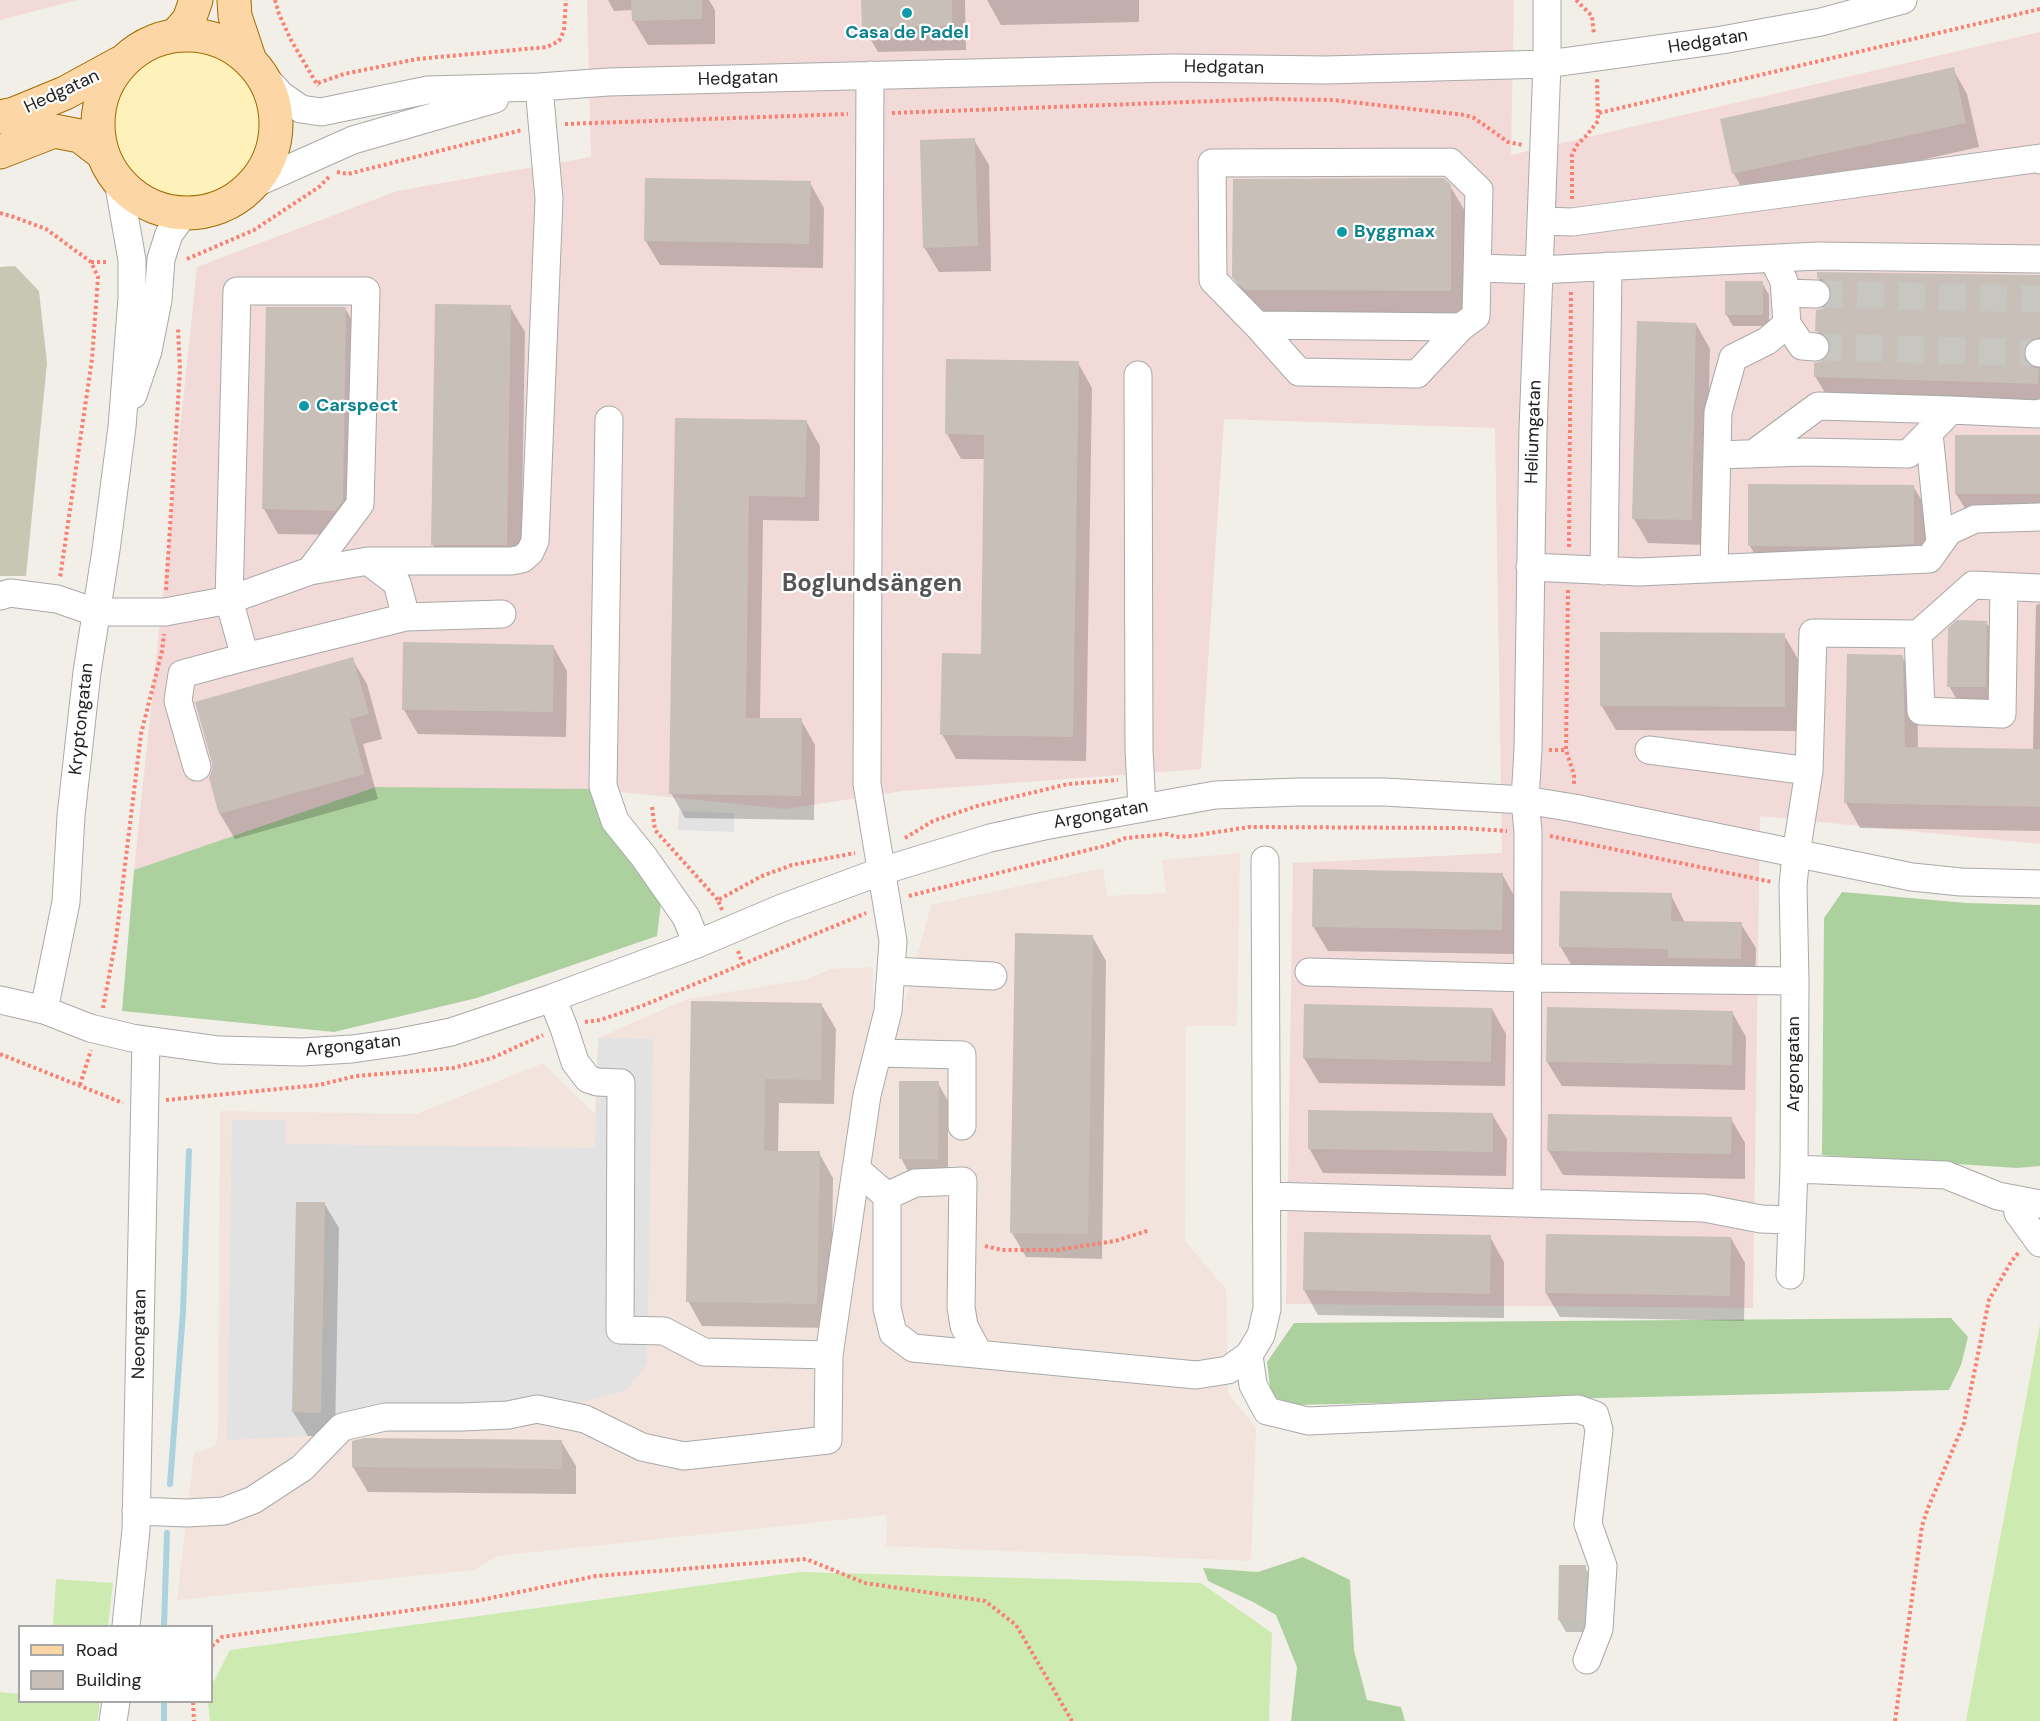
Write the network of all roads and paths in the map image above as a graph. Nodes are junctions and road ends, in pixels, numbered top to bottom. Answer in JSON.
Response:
{"nodes":[{"id":1,"x":196,"y":0,"type":"edge"},
{"id":2,"x":234,"y":0,"type":"edge"},
{"id":3,"x":276,"y":0,"type":"edge"},
{"id":4,"x":566,"y":0,"type":"edge"},
{"id":5,"x":1548,"y":0,"type":"edge"},
{"id":6,"x":1903,"y":0,"type":"edge"},
{"id":7,"x":2040,"y":9,"type":"edge"},
{"id":8,"x":176,"y":35,"type":"junction"},
{"id":9,"x":122,"y":63,"type":"junction"},
{"id":10,"x":1547,"y":64,"type":"junction"},
{"id":11,"x":255,"y":67,"type":"junction"},
{"id":12,"x":870,"y":75,"type":"junction"},
{"id":13,"x":318,"y":83,"type":"junction"},
{"id":14,"x":539,"y":87,"type":"junction"},
{"id":15,"x":320,"y":93,"type":"dead end"},
{"id":16,"x":870,"y":113,"type":"junction"},
{"id":17,"x":0,"y":117,"type":"edge"},
{"id":18,"x":543,"y":127,"type":"junction"},
{"id":19,"x":1544,"y":147,"type":"junction"},
{"id":20,"x":1574,"y":150,"type":"junction"},
{"id":21,"x":0,"y":152,"type":"edge"},
{"id":22,"x":2040,"y":160,"type":"edge"},
{"id":23,"x":110,"y":167,"type":"junction"},
{"id":24,"x":254,"y":184,"type":"junction"},
{"id":25,"x":0,"y":213,"type":"edge"},
{"id":26,"x":184,"y":214,"type":"junction"},
{"id":27,"x":1541,"y":221,"type":"junction"},
{"id":28,"x":1572,"y":222,"type":"junction"},
{"id":29,"x":1773,"y":259,"type":"junction"},
{"id":30,"x":2040,"y":259,"type":"edge"},
{"id":31,"x":184,"y":266,"type":"dead end"},
{"id":32,"x":1608,"y":266,"type":"junction"},
{"id":33,"x":1477,"y":268,"type":"junction"},
{"id":34,"x":1572,"y":268,"type":"junction"},
{"id":35,"x":1539,"y":270,"type":"junction"},
{"id":36,"x":1785,"y":293,"type":"junction"},
{"id":37,"x":1816,"y":294,"type":"tunnel mouth"},
{"id":38,"x":178,"y":324,"type":"dead end"},
{"id":39,"x":1787,"y":324,"type":"junction"},
{"id":40,"x":1257,"y":325,"type":"junction"},
{"id":41,"x":1461,"y":327,"type":"junction"},
{"id":42,"x":1815,"y":347,"type":"tunnel mouth"},
{"id":43,"x":1138,"y":375,"type":"dead end"},
{"id":44,"x":1951,"y":410,"type":"junction"},
{"id":45,"x":2040,"y":413,"type":"edge"},
{"id":46,"x":609,"y":420,"type":"dead end"},
{"id":47,"x":122,"y":428,"type":"junction"},
{"id":48,"x":1929,"y":433,"type":"junction"},
{"id":49,"x":1753,"y":454,"type":"junction"},
{"id":50,"x":1717,"y":455,"type":"junction"},
{"id":51,"x":2040,"y":517,"type":"edge"},
{"id":52,"x":1940,"y":543,"type":"junction"},
{"id":53,"x":368,"y":561,"type":"junction"},
{"id":54,"x":1530,"y":567,"type":"junction"},
{"id":55,"x":1714,"y":568,"type":"junction"},
{"id":56,"x":1568,"y":569,"type":"junction"},
{"id":57,"x":1604,"y":570,"type":"junction"},
{"id":58,"x":310,"y":571,"type":"junction"},
{"id":59,"x":2004,"y":586,"type":"junction"},
{"id":60,"x":2040,"y":588,"type":"edge"},
{"id":61,"x":0,"y":596,"type":"edge"},
{"id":62,"x":166,"y":597,"type":"dead end"},
{"id":63,"x":57,"y":599,"type":"junction"},
{"id":64,"x":229,"y":600,"type":"junction"},
{"id":65,"x":95,"y":612,"type":"junction"},
{"id":66,"x":502,"y":614,"type":"dead end"},
{"id":67,"x":406,"y":617,"type":"junction"},
{"id":68,"x":164,"y":631,"type":"dead end"},
{"id":69,"x":1918,"y":634,"type":"junction"},
{"id":70,"x":245,"y":657,"type":"junction"},
{"id":71,"x":1649,"y":750,"type":"dead end"},
{"id":72,"x":197,"y":767,"type":"dead end"},
{"id":73,"x":1809,"y":771,"type":"junction"},
{"id":74,"x":1525,"y":800,"type":"junction"},
{"id":75,"x":652,"y":807,"type":"dead end"},
{"id":76,"x":1142,"y":807,"type":"junction"},
{"id":77,"x":1574,"y":807,"type":"junction"},
{"id":78,"x":1528,"y":832,"type":"junction"},
{"id":79,"x":1796,"y":854,"type":"junction"},
{"id":80,"x":1266,"y":860,"type":"dead end"},
{"id":81,"x":882,"y":871,"type":"junction"},
{"id":82,"x":2040,"y":884,"type":"edge"},
{"id":83,"x":1793,"y":886,"type":"junction"},
{"id":84,"x":909,"y":896,"type":"dead end"},
{"id":85,"x":718,"y":900,"type":"dead end"},
{"id":86,"x":860,"y":916,"type":"dead end"},
{"id":87,"x":697,"y":944,"type":"junction"},
{"id":88,"x":892,"y":971,"type":"junction"},
{"id":89,"x":1308,"y":972,"type":"dead end"},
{"id":90,"x":993,"y":976,"type":"dead end"},
{"id":91,"x":1528,"y":978,"type":"junction"},
{"id":92,"x":1795,"y":981,"type":"junction"},
{"id":93,"x":552,"y":998,"type":"junction"},
{"id":94,"x":0,"y":1000,"type":"edge"},
{"id":95,"x":44,"y":1010,"type":"junction"},
{"id":96,"x":101,"y":1013,"type":"dead end"},
{"id":97,"x":580,"y":1023,"type":"dead end"},
{"id":98,"x":544,"y":1035,"type":"dead end"},
{"id":99,"x":146,"y":1040,"type":"junction"},
{"id":100,"x":90,"y":1052,"type":"dead end"},
{"id":101,"x":878,"y":1053,"type":"junction"},
{"id":102,"x":0,"y":1054,"type":"edge"},
{"id":103,"x":80,"y":1085,"type":"junction"},
{"id":104,"x":144,"y":1102,"type":"junction"},
{"id":105,"x":962,"y":1126,"type":"dead end"},
{"id":106,"x":1794,"y":1168,"type":"junction"},
{"id":107,"x":856,"y":1169,"type":"junction"},
{"id":108,"x":887,"y":1196,"type":"junction"},
{"id":109,"x":1267,"y":1196,"type":"junction"},
{"id":110,"x":2028,"y":1202,"type":"edge"},
{"id":111,"x":1527,"y":1203,"type":"junction"},
{"id":112,"x":1792,"y":1220,"type":"junction"},
{"id":113,"x":1150,"y":1230,"type":"dead end"},
{"id":114,"x":962,"y":1240,"type":"junction"},
{"id":115,"x":2037,"y":1240,"type":"edge"},
{"id":116,"x":1790,"y":1275,"type":"dead end"},
{"id":117,"x":979,"y":1354,"type":"junction"},
{"id":118,"x":829,"y":1355,"type":"junction"},
{"id":119,"x":1250,"y":1355,"type":"junction"},
{"id":120,"x":136,"y":1511,"type":"junction"},
{"id":121,"x":126,"y":1625,"type":"edge"},
{"id":122,"x":213,"y":1645,"type":"edge"},
{"id":123,"x":1587,"y":1660,"type":"dead end"},
{"id":124,"x":116,"y":1703,"type":"edge"},
{"id":125,"x":193,"y":1703,"type":"edge"},
{"id":126,"x":113,"y":1721,"type":"edge"},
{"id":127,"x":194,"y":1721,"type":"edge"},
{"id":128,"x":1072,"y":1721,"type":"edge"},
{"id":129,"x":1895,"y":1721,"type":"edge"}],
"edges":[{"from":1,"to":8,"type":"main road"},
{"from":2,"to":11,"type":"main road"},
{"from":3,"to":13,"type":"path"},
{"from":4,"to":13,"type":"path"},
{"from":5,"to":10,"type":"street","name":"Heliumgatan"},
{"from":6,"to":10,"type":"street","name":"Hedgatan"},
{"from":7,"to":20,"type":"path"},
{"from":8,"to":9,"type":"main road"},
{"from":8,"to":11,"type":"main road"},
{"from":9,"to":17,"type":"main road","name":"Hedgatan"},
{"from":9,"to":23,"type":"main road"},
{"from":10,"to":12,"type":"street","name":"Hedgatan"},
{"from":10,"to":19,"type":"street","name":"Heliumgatan"},
{"from":11,"to":14,"type":"street","name":"Hedgatan"},
{"from":11,"to":24,"type":"main road"},
{"from":12,"to":14,"type":"street","name":"Hedgatan"},
{"from":12,"to":16,"type":"street"},
{"from":13,"to":15,"type":"path"},
{"from":14,"to":18,"type":"street"},
{"from":14,"to":24,"type":"street","name":"Hedgatan"},
{"from":16,"to":18,"type":"path"},
{"from":16,"to":19,"type":"path"},
{"from":16,"to":81,"type":"street"},
{"from":18,"to":31,"type":"path"},
{"from":18,"to":53,"type":"street"},
{"from":19,"to":20,"type":"path"},
{"from":19,"to":27,"type":"street","name":"Heliumgatan"},
{"from":20,"to":28,"type":"path"},
{"from":21,"to":23,"type":"main road","name":"Hedgatan"},
{"from":22,"to":28,"type":"street"},
{"from":23,"to":26,"type":"main road"},
{"from":23,"to":47,"type":"street","name":"Kryptongatan"},
{"from":24,"to":26,"type":"main road"},
{"from":25,"to":63,"type":"path"},
{"from":26,"to":47,"type":"street","name":"Kryptongatan"},
{"from":27,"to":28,"type":"street"},
{"from":27,"to":35,"type":"street","name":"Heliumgatan"},
{"from":29,"to":30,"type":"street"},
{"from":29,"to":32,"type":"street"},
{"from":29,"to":36,"type":"street"},
{"from":32,"to":34,"type":"street"},
{"from":32,"to":57,"type":"street"},
{"from":33,"to":35,"type":"street"},
{"from":33,"to":40,"type":"street"},
{"from":33,"to":41,"type":"street"},
{"from":34,"to":35,"type":"street"},
{"from":34,"to":56,"type":"path"},
{"from":35,"to":54,"type":"street","name":"Heliumgatan"},
{"from":36,"to":37,"type":"street"},
{"from":36,"to":39,"type":"street"},
{"from":38,"to":62,"type":"path"},
{"from":39,"to":42,"type":"street"},
{"from":39,"to":50,"type":"street"},
{"from":40,"to":41,"type":"street"},
{"from":40,"to":41,"type":"street"},
{"from":43,"to":76,"type":"street"},
{"from":44,"to":45,"type":"street"},
{"from":44,"to":48,"type":"street"},
{"from":44,"to":49,"type":"street"},
{"from":46,"to":87,"type":"street"},
{"from":47,"to":65,"type":"street","name":"Kryptongatan"},
{"from":48,"to":49,"type":"street"},
{"from":48,"to":52,"type":"street"},
{"from":49,"to":50,"type":"street"},
{"from":50,"to":55,"type":"street"},
{"from":51,"to":52,"type":"street"},
{"from":52,"to":55,"type":"street"},
{"from":53,"to":58,"type":"street"},
{"from":53,"to":67,"type":"street"},
{"from":54,"to":56,"type":"street"},
{"from":54,"to":74,"type":"street","name":"Heliumgatan"},
{"from":55,"to":57,"type":"street"},
{"from":56,"to":57,"type":"street"},
{"from":56,"to":77,"type":"path"},
{"from":58,"to":64,"type":"street"},
{"from":58,"to":64,"type":"street"},
{"from":59,"to":60,"type":"street"},
{"from":59,"to":69,"type":"street"},
{"from":59,"to":69,"type":"street"},
{"from":61,"to":63,"type":"street"},
{"from":63,"to":65,"type":"street"},
{"from":64,"to":65,"type":"street"},
{"from":64,"to":70,"type":"street"},
{"from":65,"to":95,"type":"street","name":"Kryptongatan"},
{"from":66,"to":67,"type":"street"},
{"from":67,"to":70,"type":"street"},
{"from":68,"to":96,"type":"path"},
{"from":69,"to":73,"type":"street"},
{"from":70,"to":72,"type":"street"},
{"from":71,"to":73,"type":"street"},
{"from":73,"to":79,"type":"street"},
{"from":74,"to":76,"type":"street","name":"Argongatan"},
{"from":74,"to":77,"type":"street","name":"Argongatan"},
{"from":74,"to":78,"type":"street"},
{"from":75,"to":85,"type":"path"},
{"from":76,"to":81,"type":"street","name":"Argongatan"},
{"from":77,"to":79,"type":"street","name":"Argongatan"},
{"from":78,"to":83,"type":"path"},
{"from":78,"to":84,"type":"path"},
{"from":78,"to":91,"type":"street"},
{"from":79,"to":82,"type":"street","name":"Argongatan"},
{"from":79,"to":83,"type":"street","name":"Argongatan"},
{"from":80,"to":109,"type":"street"},
{"from":81,"to":87,"type":"street","name":"Argongatan"},
{"from":81,"to":88,"type":"street"},
{"from":83,"to":92,"type":"street","name":"Argongatan"},
{"from":86,"to":97,"type":"path"},
{"from":87,"to":93,"type":"street","name":"Argongatan"},
{"from":88,"to":90,"type":"street"},
{"from":88,"to":101,"type":"street"},
{"from":89,"to":91,"type":"street"},
{"from":91,"to":92,"type":"street"},
{"from":91,"to":111,"type":"street"},
{"from":92,"to":106,"type":"street","name":"Argongatan"},
{"from":93,"to":99,"type":"street","name":"Argongatan"},
{"from":93,"to":118,"type":"street"},
{"from":94,"to":95,"type":"street","name":"Argongatan"},
{"from":95,"to":99,"type":"street","name":"Argongatan"},
{"from":98,"to":104,"type":"path"},
{"from":99,"to":104,"type":"street","name":"Neongatan"},
{"from":100,"to":103,"type":"path"},
{"from":101,"to":105,"type":"street"},
{"from":101,"to":107,"type":"street"},
{"from":102,"to":103,"type":"path"},
{"from":103,"to":104,"type":"path"},
{"from":104,"to":120,"type":"street","name":"Neongatan"},
{"from":106,"to":110,"type":"street"},
{"from":106,"to":112,"type":"street","name":"Argongatan"},
{"from":107,"to":108,"type":"street"},
{"from":107,"to":118,"type":"street"},
{"from":108,"to":114,"type":"street"},
{"from":108,"to":117,"type":"street"},
{"from":109,"to":111,"type":"street"},
{"from":109,"to":119,"type":"street"},
{"from":110,"to":115,"type":"street"},
{"from":111,"to":112,"type":"street"},
{"from":112,"to":116,"type":"street","name":"Argongatan"},
{"from":113,"to":114,"type":"path"},
{"from":114,"to":117,"type":"street"},
{"from":115,"to":129,"type":"path"},
{"from":117,"to":119,"type":"street"},
{"from":118,"to":120,"type":"street"},
{"from":119,"to":123,"type":"street"},
{"from":120,"to":121,"type":"street","name":"Neongatan"},
{"from":122,"to":128,"type":"path"},
{"from":124,"to":126,"type":"street"},
{"from":125,"to":127,"type":"path"}]}
